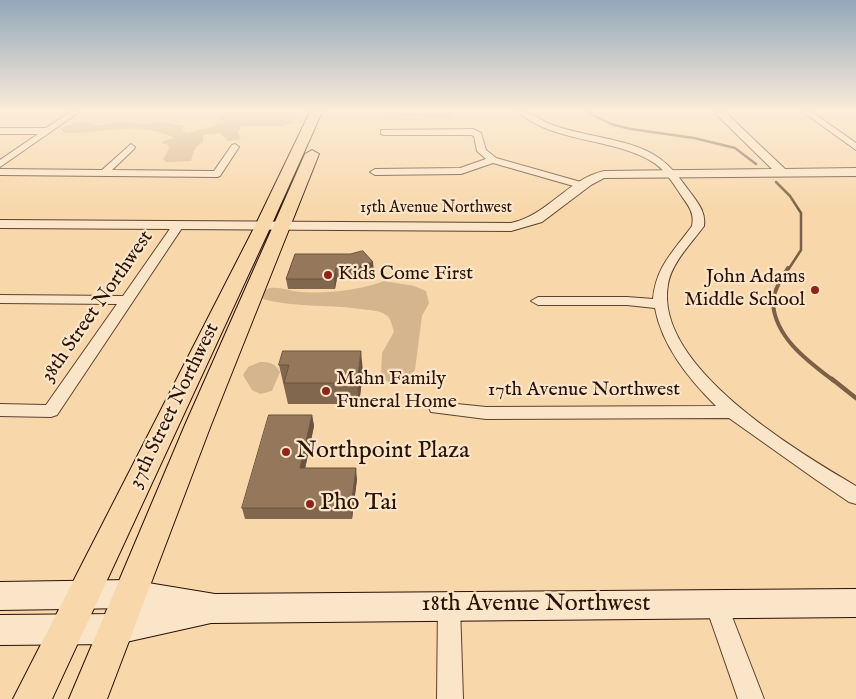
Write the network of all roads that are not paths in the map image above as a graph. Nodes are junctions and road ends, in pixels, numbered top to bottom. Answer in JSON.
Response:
{"nodes":[{"id":1,"x":27,"y":145,"type":"edge"},
{"id":2,"x":304,"y":145,"type":"edge"},
{"id":3,"x":314,"y":145,"type":"edge"},
{"id":4,"x":480,"y":145,"type":"edge"},
{"id":5,"x":612,"y":145,"type":"edge"},
{"id":6,"x":753,"y":145,"type":"edge"},
{"id":7,"x":131,"y":147,"type":"dead end"},
{"id":8,"x":235,"y":147,"type":"dead end"},
{"id":9,"x":493,"y":160,"type":"junction"},
{"id":10,"x":0,"y":164,"type":"edge"},
{"id":11,"x":0,"y":172,"type":"edge"},
{"id":12,"x":375,"y":172,"type":"dead end"},
{"id":13,"x":856,"y":172,"type":"edge"},
{"id":14,"x":104,"y":173,"type":"junction"},
{"id":15,"x":671,"y":173,"type":"junction"},
{"id":16,"x":783,"y":173,"type":"junction"},
{"id":17,"x":584,"y":186,"type":"junction"},
{"id":18,"x":0,"y":224,"type":"edge"},
{"id":19,"x":178,"y":225,"type":"junction"},
{"id":20,"x":273,"y":226,"type":"junction"},
{"id":21,"x":0,"y":299,"type":"edge"},
{"id":22,"x":128,"y":300,"type":"junction"},
{"id":23,"x":538,"y":301,"type":"dead end"},
{"id":24,"x":659,"y":304,"type":"junction"},
{"id":25,"x":437,"y":408,"type":"dead end"},
{"id":26,"x":0,"y":410,"type":"edge"},
{"id":27,"x":732,"y":412,"type":"junction"},
{"id":28,"x":856,"y":496,"type":"edge"},
{"id":29,"x":82,"y":594,"type":"junction"},
{"id":30,"x":130,"y":594,"type":"junction"},
{"id":31,"x":0,"y":596,"type":"edge"},
{"id":32,"x":856,"y":603,"type":"edge"},
{"id":33,"x":716,"y":604,"type":"junction"},
{"id":34,"x":449,"y":605,"type":"junction"},
{"id":35,"x":215,"y":608,"type":"junction"},
{"id":36,"x":66,"y":629,"type":"junction"},
{"id":37,"x":116,"y":629,"type":"junction"},
{"id":38,"x":0,"y":630,"type":"edge"},
{"id":39,"x":32,"y":699,"type":"edge"},
{"id":40,"x":88,"y":699,"type":"edge"},
{"id":41,"x":450,"y":699,"type":"edge"},
{"id":42,"x":751,"y":699,"type":"edge"}],
"edges":[{"from":1,"to":10,"type":"street"},
{"from":2,"to":20,"type":"main road","name":"37th Street Northwest"},
{"from":3,"to":20,"type":"main road","name":"37th Street Northwest"},
{"from":4,"to":9,"type":"street"},
{"from":5,"to":15,"type":"street"},
{"from":6,"to":16,"type":"street"},
{"from":7,"to":14,"type":"street"},
{"from":8,"to":14,"type":"street"},
{"from":9,"to":12,"type":"street"},
{"from":9,"to":17,"type":"street"},
{"from":11,"to":14,"type":"street"},
{"from":13,"to":16,"type":"street","name":"15th Avenue Northwest"},
{"from":15,"to":16,"type":"street","name":"15th Avenue Northwest"},
{"from":15,"to":17,"type":"street","name":"15th Avenue Northwest"},
{"from":15,"to":24,"type":"street"},
{"from":17,"to":20,"type":"street","name":"15th Avenue Northwest"},
{"from":18,"to":19,"type":"street","name":"15th Avenue Northwest"},
{"from":19,"to":20,"type":"street","name":"15th Avenue Northwest"},
{"from":19,"to":22,"type":"street","name":"38th Street Northwest"},
{"from":20,"to":29,"type":"main road","name":"37th Street Northwest"},
{"from":20,"to":30,"type":"main road","name":"37th Street Northwest"},
{"from":21,"to":22,"type":"street"},
{"from":22,"to":26,"type":"street","name":"38th Street Northwest"},
{"from":23,"to":24,"type":"street"},
{"from":24,"to":27,"type":"street"},
{"from":25,"to":27,"type":"street","name":"17th Avenue Northwest"},
{"from":27,"to":28,"type":"street"},
{"from":29,"to":30,"type":"main road","name":"18th Avenue Northwest"},
{"from":29,"to":31,"type":"main road","name":"18th Avenue Northwest"},
{"from":29,"to":36,"type":"main road","name":"37th Street Northwest"},
{"from":30,"to":35,"type":"main road","name":"18th Avenue Northwest"},
{"from":30,"to":37,"type":"main road","name":"37th Street Northwest"},
{"from":32,"to":33,"type":"main road","name":"18th Avenue Northwest"},
{"from":33,"to":34,"type":"main road","name":"18th Avenue Northwest"},
{"from":33,"to":42,"type":"street"},
{"from":34,"to":35,"type":"main road","name":"18th Avenue Northwest"},
{"from":34,"to":41,"type":"street"},
{"from":35,"to":37,"type":"main road","name":"18th Avenue Northwest"},
{"from":36,"to":37,"type":"main road","name":"18th Avenue Northwest"},
{"from":36,"to":38,"type":"main road","name":"18th Avenue Northwest"},
{"from":36,"to":39,"type":"main road","name":"37th Street Northwest"},
{"from":37,"to":40,"type":"main road","name":"37th Street Northwest"}]}
